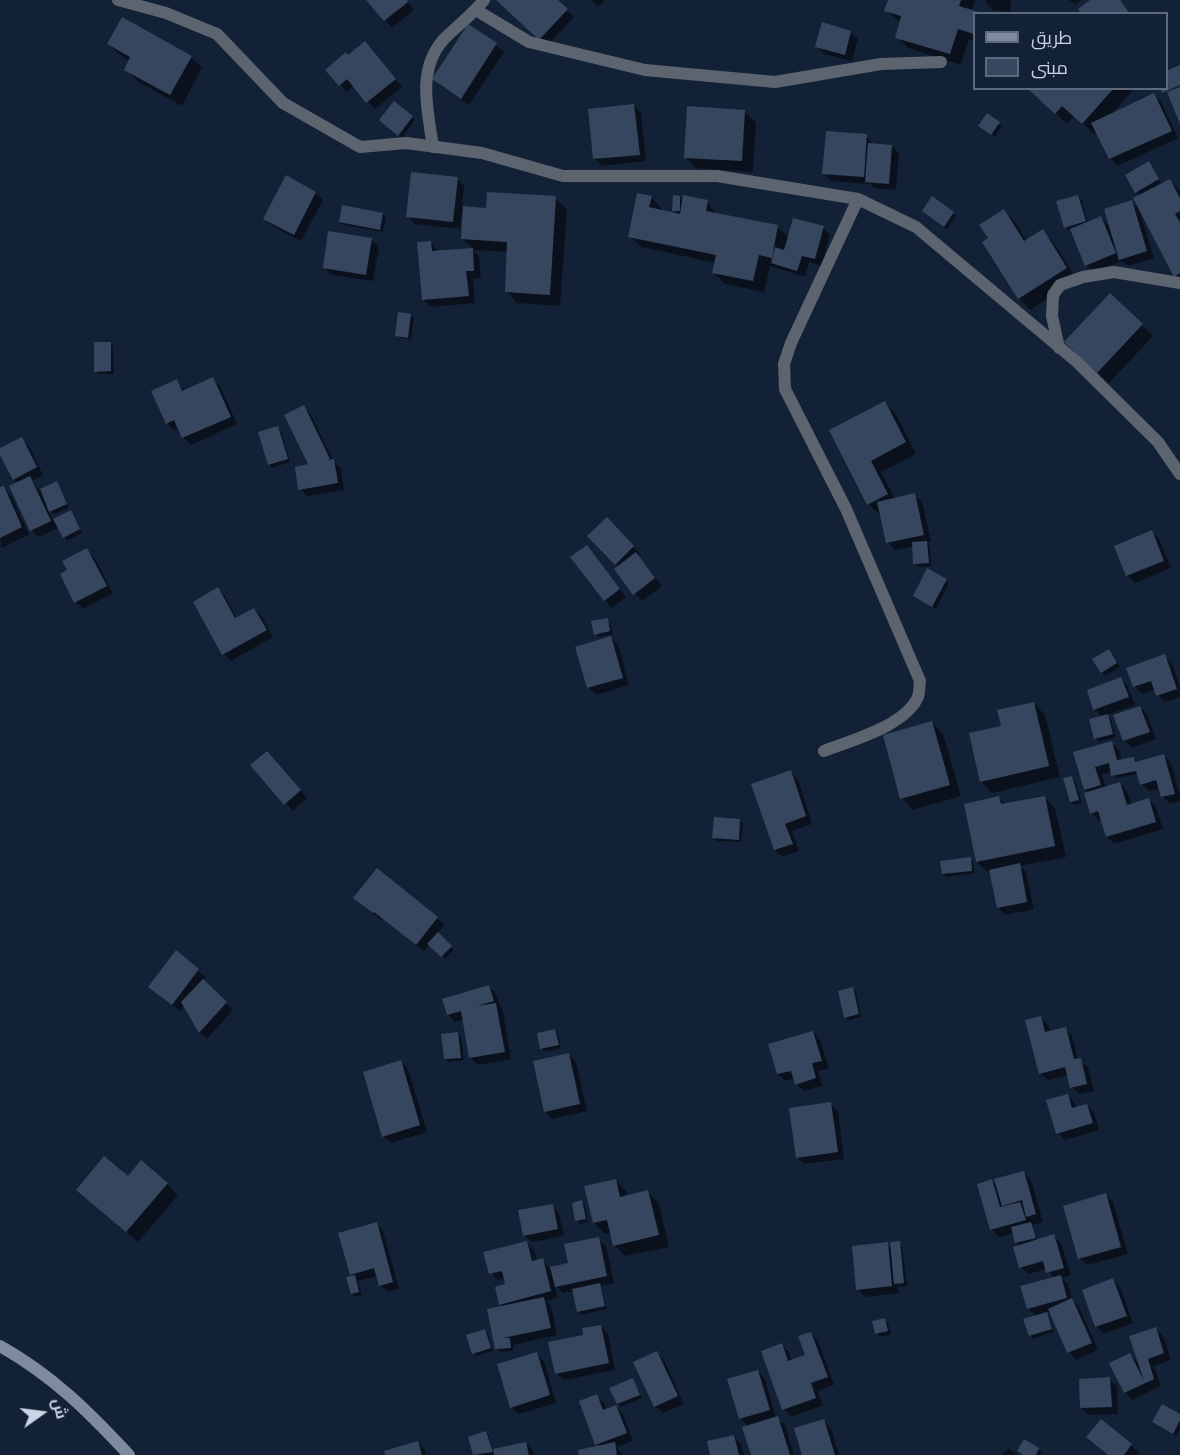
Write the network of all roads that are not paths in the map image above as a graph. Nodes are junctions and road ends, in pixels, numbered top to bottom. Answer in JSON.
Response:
{"nodes":[{"id":1,"x":118,"y":0,"type":"edge"},
{"id":2,"x":480,"y":5,"type":"edge"},
{"id":3,"x":165,"y":6,"type":"edge"},
{"id":4,"x":941,"y":62,"type":"dead end"},
{"id":5,"x":433,"y":147,"type":"junction"},
{"id":6,"x":858,"y":199,"type":"junction"},
{"id":7,"x":1180,"y":283,"type":"edge"},
{"id":8,"x":1059,"y":348,"type":"junction"},
{"id":9,"x":1180,"y":474,"type":"edge"},
{"id":10,"x":824,"y":751,"type":"dead end"},
{"id":11,"x":0,"y":1346,"type":"edge"},
{"id":12,"x":129,"y":1455,"type":"edge"}],
"edges":[{"from":1,"to":3,"type":"street"},
{"from":2,"to":4,"type":"street"},
{"from":2,"to":5,"type":"street"},
{"from":3,"to":5,"type":"street"},
{"from":5,"to":6,"type":"street"},
{"from":6,"to":8,"type":"street"},
{"from":6,"to":10,"type":"street"},
{"from":7,"to":8,"type":"street"},
{"from":8,"to":9,"type":"street"},
{"from":11,"to":12,"type":"main road"}]}
